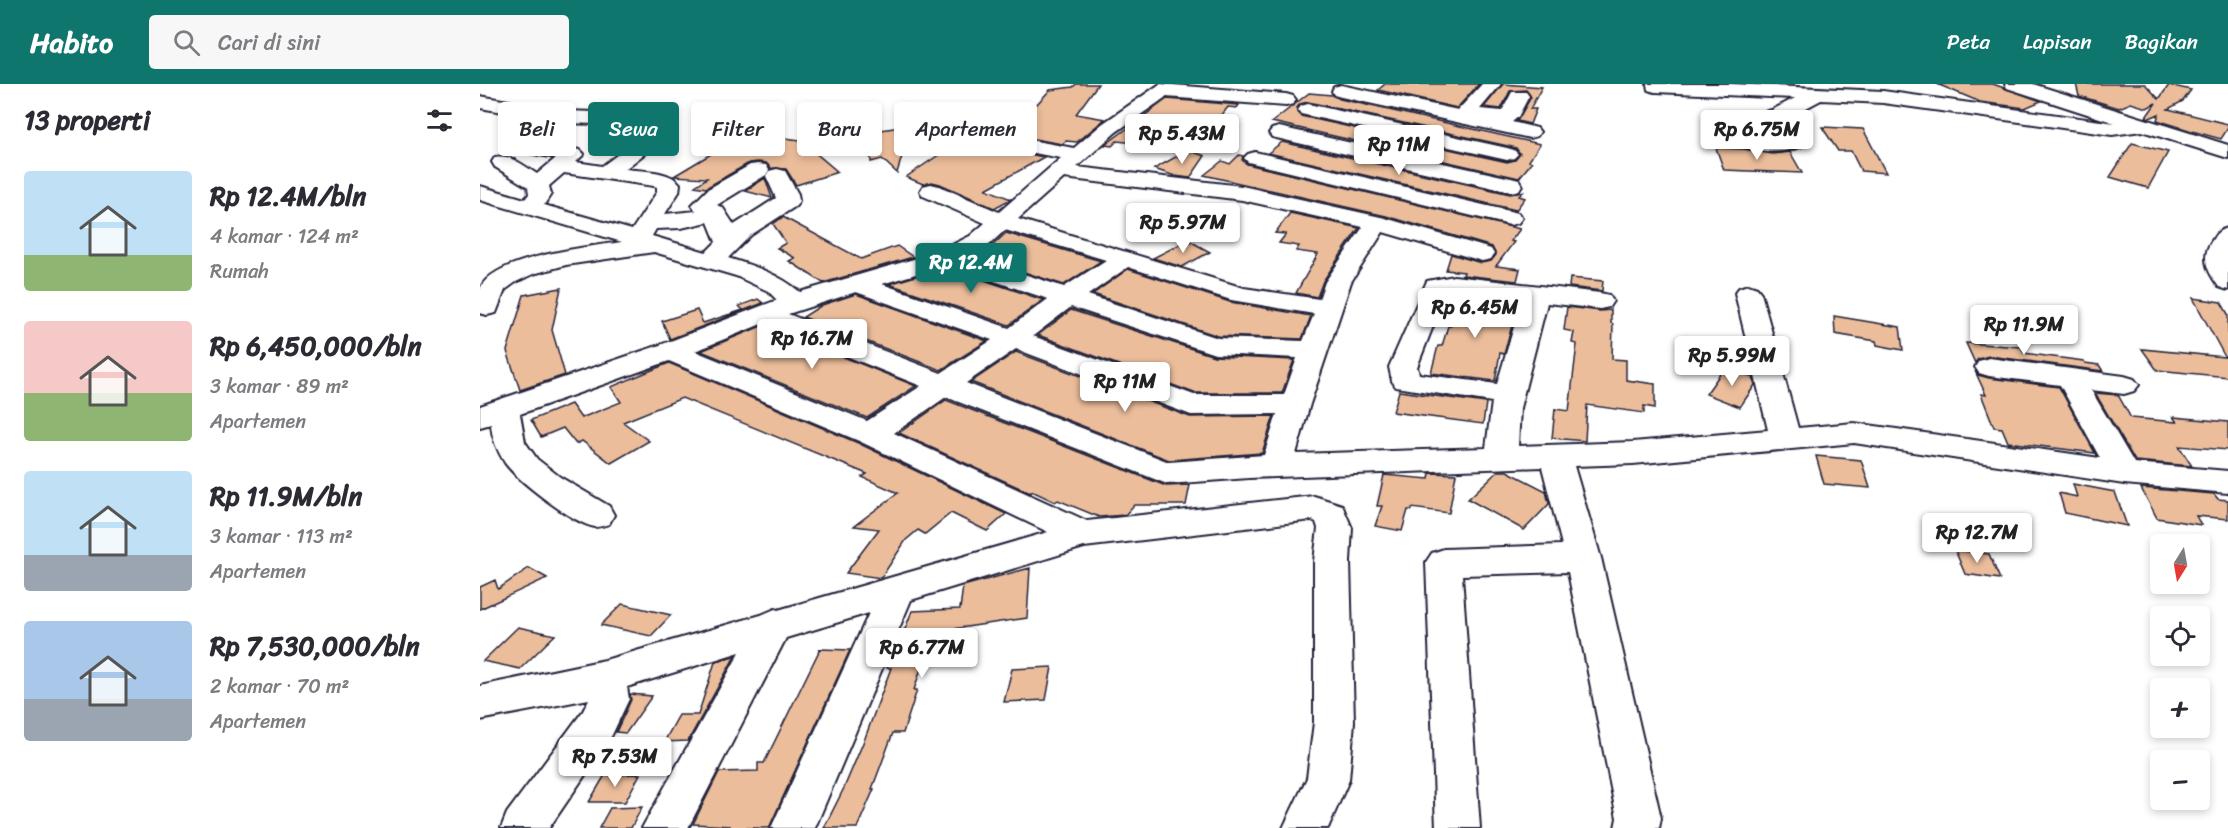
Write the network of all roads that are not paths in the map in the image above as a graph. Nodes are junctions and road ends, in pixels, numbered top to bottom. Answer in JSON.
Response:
{"nodes":[{"id":1,"x":1492,"y":84,"type":"edge"},
{"id":2,"x":2014,"y":84,"type":"edge"},
{"id":3,"x":2058,"y":84,"type":"edge"},
{"id":4,"x":1655,"y":86,"type":"dead end"},
{"id":5,"x":1168,"y":88,"type":"edge"},
{"id":6,"x":1373,"y":89,"type":"edge"},
{"id":7,"x":1818,"y":89,"type":"edge"},
{"id":8,"x":1341,"y":91,"type":"dead end"},
{"id":9,"x":1519,"y":96,"type":"dead end"},
{"id":10,"x":1286,"y":100,"type":"dead end"},
{"id":11,"x":1394,"y":101,"type":"junction"},
{"id":12,"x":480,"y":102,"type":"edge"},
{"id":13,"x":2072,"y":102,"type":"junction"},
{"id":14,"x":1308,"y":110,"type":"dead end"},
{"id":15,"x":1779,"y":114,"type":"dead end"},
{"id":16,"x":1464,"y":115,"type":"junction"},
{"id":17,"x":1374,"y":124,"type":"junction"},
{"id":18,"x":2142,"y":125,"type":"junction"},
{"id":19,"x":1279,"y":132,"type":"dead end"},
{"id":20,"x":1530,"y":132,"type":"dead end"},
{"id":21,"x":1353,"y":150,"type":"junction"},
{"id":22,"x":2228,"y":153,"type":"edge"},
{"id":23,"x":1037,"y":154,"type":"edge"},
{"id":24,"x":1507,"y":154,"type":"dead end"},
{"id":25,"x":571,"y":156,"type":"edge"},
{"id":26,"x":1256,"y":158,"type":"dead end"},
{"id":27,"x":503,"y":162,"type":"dead end"},
{"id":28,"x":1069,"y":163,"type":"junction"},
{"id":29,"x":560,"y":166,"type":"junction"},
{"id":30,"x":606,"y":173,"type":"junction"},
{"id":31,"x":1329,"y":177,"type":"junction"},
{"id":32,"x":1512,"y":185,"type":"dead end"},
{"id":33,"x":931,"y":191,"type":"dead end"},
{"id":34,"x":480,"y":193,"type":"edge"},
{"id":35,"x":535,"y":195,"type":"junction"},
{"id":36,"x":1306,"y":206,"type":"junction"},
{"id":37,"x":715,"y":213,"type":"junction"},
{"id":38,"x":1510,"y":218,"type":"dead end"},
{"id":39,"x":1002,"y":222,"type":"junction"},
{"id":40,"x":1377,"y":223,"type":"junction"},
{"id":41,"x":2228,"y":235,"type":"edge"},
{"id":42,"x":647,"y":236,"type":"junction"},
{"id":43,"x":728,"y":242,"type":"junction"},
{"id":44,"x":1482,"y":254,"type":"dead end"},
{"id":45,"x":947,"y":257,"type":"junction"},
{"id":46,"x":1124,"y":259,"type":"junction"},
{"id":47,"x":711,"y":261,"type":"junction"},
{"id":48,"x":2228,"y":282,"type":"edge"},
{"id":49,"x":854,"y":283,"type":"junction"},
{"id":50,"x":1537,"y":293,"type":"junction"},
{"id":51,"x":1748,"y":293,"type":"dead end"},
{"id":52,"x":1066,"y":298,"type":"junction"},
{"id":53,"x":1600,"y":300,"type":"dead end"},
{"id":54,"x":795,"y":302,"type":"junction"},
{"id":55,"x":487,"y":307,"type":"dead end"},
{"id":56,"x":1329,"y":308,"type":"junction"},
{"id":57,"x":764,"y":314,"type":"junction"},
{"id":58,"x":1013,"y":338,"type":"junction"},
{"id":59,"x":1314,"y":350,"type":"junction"},
{"id":60,"x":670,"y":351,"type":"junction"},
{"id":61,"x":1989,"y":367,"type":"dead end"},
{"id":62,"x":2070,"y":378,"type":"junction"},
{"id":63,"x":942,"y":385,"type":"junction"},
{"id":64,"x":2124,"y":385,"type":"dead end"},
{"id":65,"x":1509,"y":395,"type":"junction"},
{"id":66,"x":1295,"y":404,"type":"junction"},
{"id":67,"x":492,"y":413,"type":"edge"},
{"id":68,"x":870,"y":434,"type":"junction"},
{"id":69,"x":1785,"y":438,"type":"junction"},
{"id":70,"x":1555,"y":455,"type":"junction"},
{"id":71,"x":1501,"y":458,"type":"junction"},
{"id":72,"x":1277,"y":466,"type":"junction"},
{"id":73,"x":2124,"y":473,"type":"junction"},
{"id":74,"x":2228,"y":482,"type":"edge"},
{"id":75,"x":597,"y":515,"type":"dead end"},
{"id":76,"x":1084,"y":534,"type":"junction"},
{"id":77,"x":1582,"y":558,"type":"junction"},
{"id":78,"x":897,"y":591,"type":"junction"},
{"id":79,"x":775,"y":624,"type":"junction"},
{"id":80,"x":605,"y":677,"type":"junction"},
{"id":81,"x":480,"y":703,"type":"edge"},
{"id":82,"x":523,"y":828,"type":"edge"},
{"id":83,"x":664,"y":828,"type":"edge"},
{"id":84,"x":793,"y":828,"type":"edge"},
{"id":85,"x":1305,"y":828,"type":"edge"},
{"id":86,"x":1458,"y":828,"type":"edge"},
{"id":87,"x":1637,"y":828,"type":"edge"}],
"edges":[{"from":1,"to":16,"type":"street"},
{"from":2,"to":13,"type":"street"},
{"from":3,"to":13,"type":"street"},
{"from":4,"to":7,"type":"street"},
{"from":5,"to":10,"type":"street"},
{"from":5,"to":28,"type":"street"},
{"from":6,"to":8,"type":"street"},
{"from":6,"to":11,"type":"street"},
{"from":7,"to":15,"type":"street"},
{"from":7,"to":18,"type":"street"},
{"from":9,"to":16,"type":"street"},
{"from":11,"to":16,"type":"street"},
{"from":11,"to":17,"type":"street"},
{"from":12,"to":30,"type":"street"},
{"from":13,"to":18,"type":"street"},
{"from":14,"to":17,"type":"street"},
{"from":16,"to":20,"type":"street"},
{"from":17,"to":21,"type":"street"},
{"from":17,"to":24,"type":"street"},
{"from":18,"to":22,"type":"street"},
{"from":19,"to":21,"type":"street"},
{"from":21,"to":31,"type":"street"},
{"from":21,"to":32,"type":"street"},
{"from":23,"to":28,"type":"street"},
{"from":25,"to":29,"type":"street"},
{"from":26,"to":31,"type":"street"},
{"from":27,"to":35,"type":"street"},
{"from":28,"to":36,"type":"street"},
{"from":28,"to":39,"type":"street"},
{"from":29,"to":30,"type":"street"},
{"from":29,"to":35,"type":"street"},
{"from":30,"to":42,"type":"street"},
{"from":31,"to":36,"type":"street"},
{"from":31,"to":38,"type":"street"},
{"from":33,"to":39,"type":"street"},
{"from":34,"to":35,"type":"street"},
{"from":35,"to":42,"type":"street"},
{"from":36,"to":40,"type":"street"},
{"from":37,"to":42,"type":"street"},
{"from":37,"to":43,"type":"street"},
{"from":37,"to":43,"type":"street"},
{"from":39,"to":45,"type":"street"},
{"from":39,"to":46,"type":"street"},
{"from":40,"to":44,"type":"street"},
{"from":40,"to":56,"type":"street"},
{"from":41,"to":48,"type":"street"},
{"from":42,"to":47,"type":"street"},
{"from":42,"to":55,"type":"street"},
{"from":43,"to":47,"type":"street"},
{"from":45,"to":49,"type":"street"},
{"from":45,"to":52,"type":"street"},
{"from":46,"to":52,"type":"street"},
{"from":46,"to":56,"type":"street"},
{"from":47,"to":54,"type":"street"},
{"from":49,"to":54,"type":"street"},
{"from":49,"to":58,"type":"street"},
{"from":50,"to":53,"type":"street"},
{"from":50,"to":65,"type":"street"},
{"from":50,"to":65,"type":"street"},
{"from":51,"to":69,"type":"street"},
{"from":52,"to":58,"type":"street"},
{"from":52,"to":59,"type":"street"},
{"from":54,"to":57,"type":"street"},
{"from":56,"to":59,"type":"street"},
{"from":57,"to":60,"type":"street"},
{"from":57,"to":63,"type":"street"},
{"from":58,"to":63,"type":"street"},
{"from":58,"to":66,"type":"street"},
{"from":59,"to":66,"type":"street"},
{"from":60,"to":67,"type":"street"},
{"from":60,"to":68,"type":"street"},
{"from":61,"to":62,"type":"street"},
{"from":62,"to":64,"type":"street"},
{"from":62,"to":73,"type":"street"},
{"from":63,"to":68,"type":"street"},
{"from":63,"to":72,"type":"street"},
{"from":65,"to":71,"type":"street"},
{"from":66,"to":72,"type":"street"},
{"from":67,"to":75,"type":"street"},
{"from":68,"to":76,"type":"street"},
{"from":69,"to":70,"type":"street"},
{"from":69,"to":73,"type":"street"},
{"from":70,"to":71,"type":"street"},
{"from":70,"to":77,"type":"street"},
{"from":71,"to":72,"type":"street"},
{"from":73,"to":74,"type":"street"},
{"from":76,"to":78,"type":"street"},
{"from":76,"to":85,"type":"street"},
{"from":77,"to":86,"type":"street"},
{"from":77,"to":87,"type":"street"},
{"from":78,"to":79,"type":"street"},
{"from":78,"to":84,"type":"street"},
{"from":79,"to":80,"type":"street"},
{"from":79,"to":83,"type":"street"},
{"from":80,"to":81,"type":"street"},
{"from":80,"to":82,"type":"street"}]}
